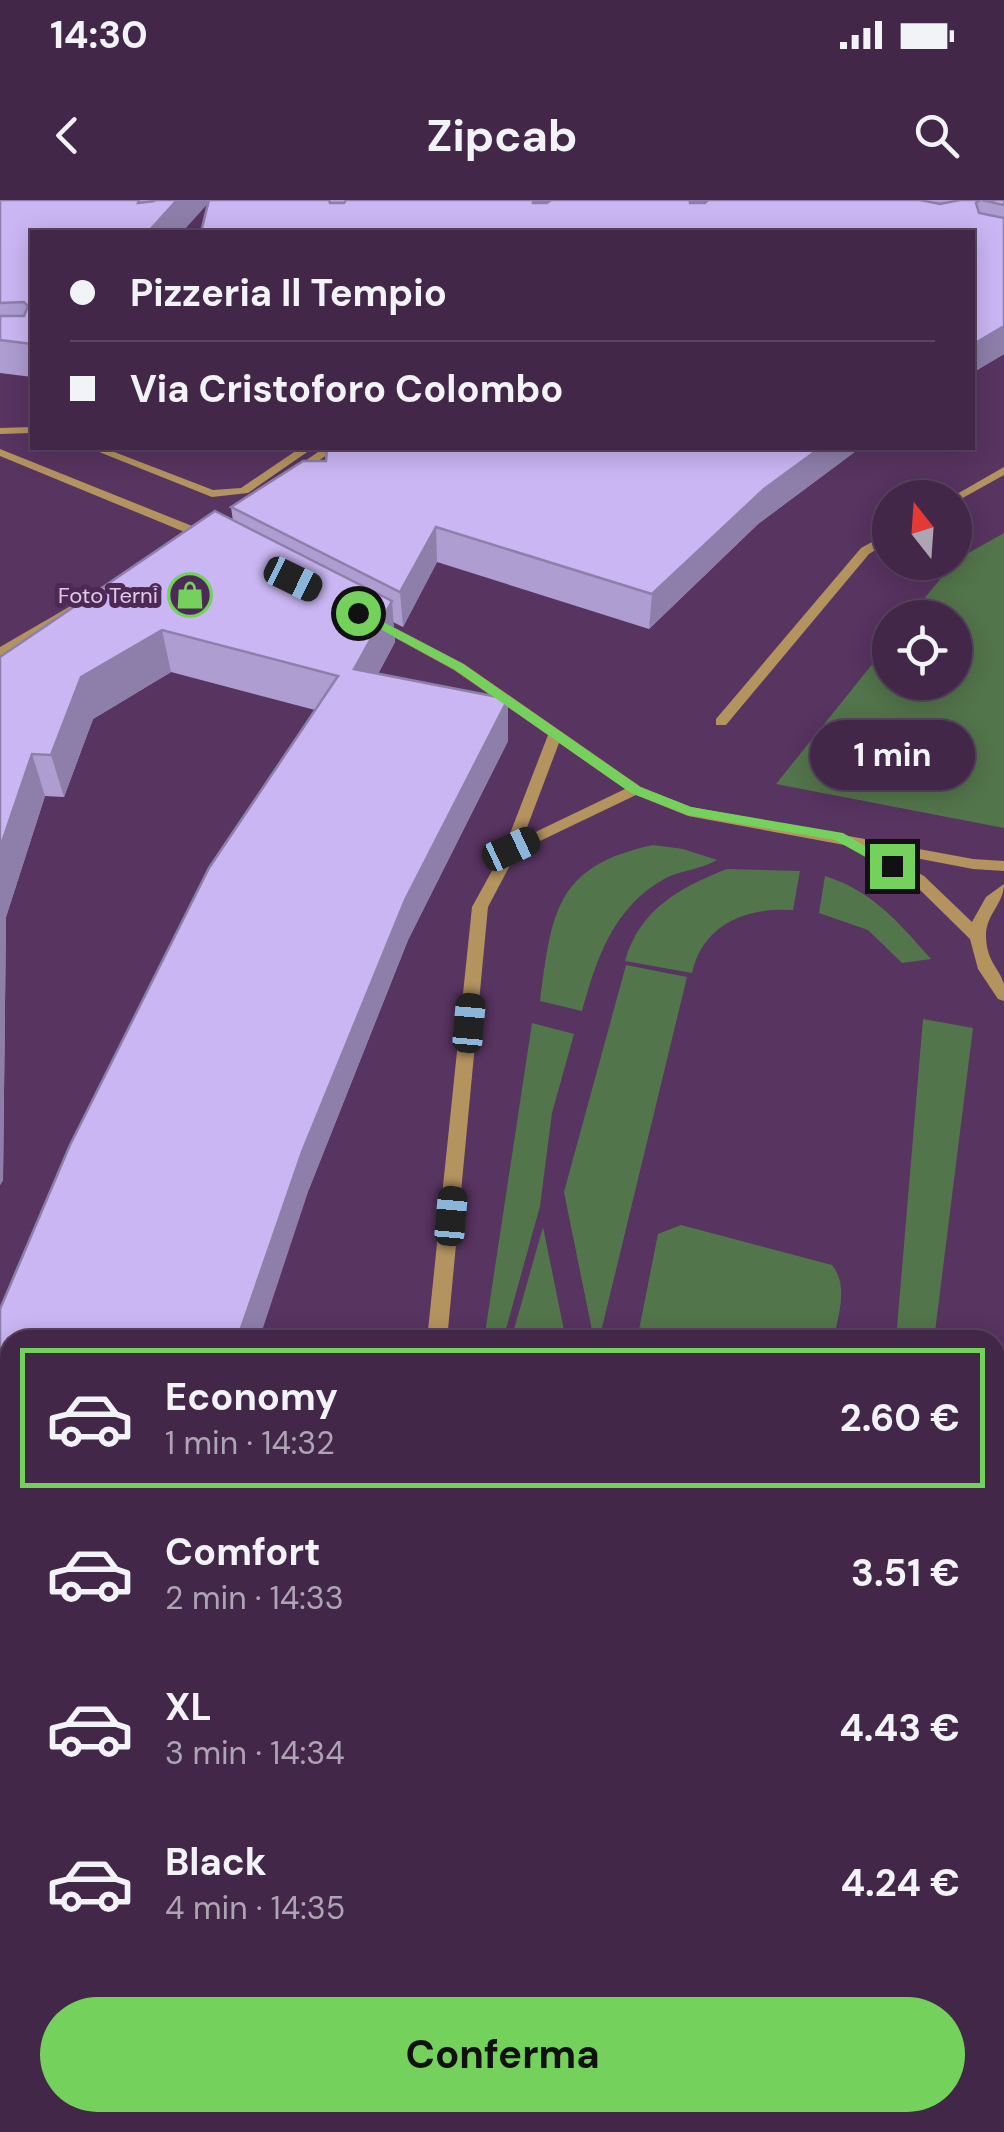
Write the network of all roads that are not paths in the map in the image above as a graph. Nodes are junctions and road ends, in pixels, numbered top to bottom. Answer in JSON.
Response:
{"nodes":[{"id":1,"x":30,"y":430,"type":"edge"},
{"id":2,"x":0,"y":431,"type":"edge"},
{"id":3,"x":100,"y":450,"type":"edge"},
{"id":4,"x":304,"y":450,"type":"edge"},
{"id":5,"x":328,"y":450,"type":"edge"},
{"id":6,"x":0,"y":452,"type":"edge"},
{"id":7,"x":1004,"y":470,"type":"edge"},
{"id":8,"x":972,"y":488,"type":"edge"},
{"id":9,"x":250,"y":503,"type":"edge"},
{"id":10,"x":212,"y":525,"type":"edge"},
{"id":11,"x":198,"y":532,"type":"junction"},
{"id":12,"x":182,"y":542,"type":"edge"},
{"id":13,"x":872,"y":547,"type":"edge"},
{"id":14,"x":230,"y":548,"type":"edge"},
{"id":15,"x":99,"y":592,"type":"edge"},
{"id":16,"x":358,"y":613,"type":"edge"},
{"id":17,"x":0,"y":653,"type":"edge"},
{"id":18,"x":721,"y":722,"type":"dead end"},
{"id":19,"x":556,"y":733,"type":"junction"},
{"id":20,"x":636,"y":790,"type":"junction"},
{"id":21,"x":838,"y":836,"type":"junction"},
{"id":22,"x":511,"y":849,"type":"junction"},
{"id":23,"x":1004,"y":866,"type":"edge"},
{"id":24,"x":1004,"y":889,"type":"edge"},
{"id":25,"x":976,"y":936,"type":"junction"},
{"id":26,"x":1004,"y":995,"type":"edge"},
{"id":27,"x":438,"y":1330,"type":"edge"}],
"edges":[{"from":1,"to":2,"type":"street"},
{"from":3,"to":4,"type":"street"},
{"from":5,"to":9,"type":"street"},
{"from":6,"to":11,"type":"street"},
{"from":7,"to":8,"type":"street"},
{"from":10,"to":11,"type":"street"},
{"from":11,"to":12,"type":"street"},
{"from":11,"to":14,"type":"street"},
{"from":13,"to":18,"type":"street"},
{"from":15,"to":17,"type":"street"},
{"from":16,"to":19,"type":"street"},
{"from":19,"to":20,"type":"street"},
{"from":19,"to":22,"type":"street"},
{"from":20,"to":21,"type":"street"},
{"from":20,"to":22,"type":"street"},
{"from":21,"to":23,"type":"street"},
{"from":21,"to":25,"type":"street"},
{"from":22,"to":27,"type":"street"},
{"from":24,"to":25,"type":"street"},
{"from":25,"to":26,"type":"street"}]}
